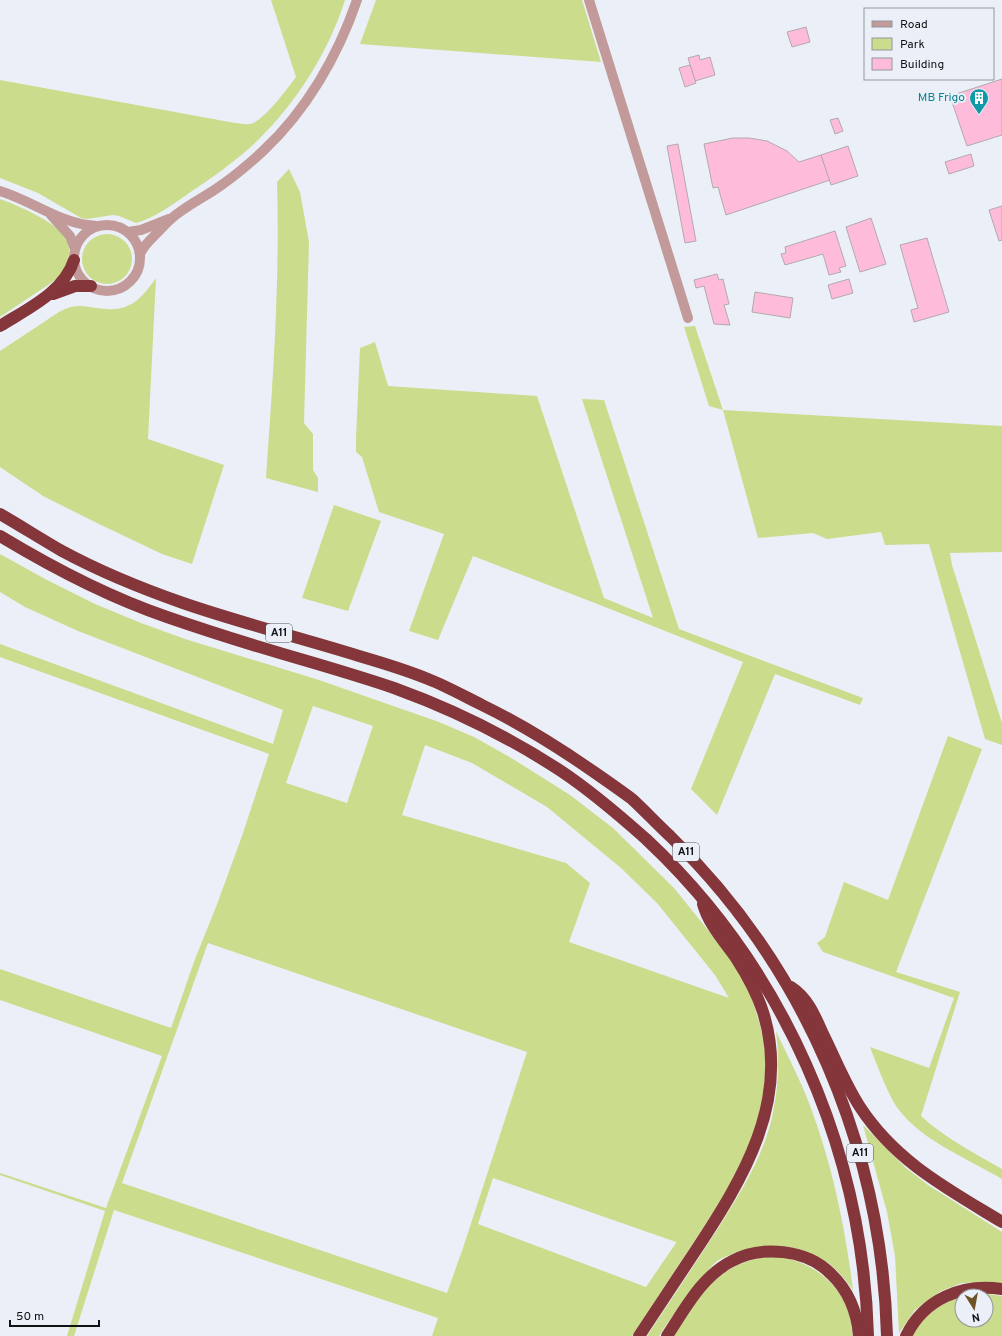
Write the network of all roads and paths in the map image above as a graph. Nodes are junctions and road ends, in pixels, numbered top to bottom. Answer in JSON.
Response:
{"nodes":[{"id":1,"x":356,"y":0,"type":"edge"},
{"id":2,"x":590,"y":0,"type":"edge"},
{"id":3,"x":0,"y":191,"type":"edge"},
{"id":4,"x":48,"y":212,"type":"junction"},
{"id":5,"x":173,"y":218,"type":"junction"},
{"id":6,"x":99,"y":226,"type":"junction"},
{"id":7,"x":128,"y":232,"type":"junction"},
{"id":8,"x":75,"y":254,"type":"junction"},
{"id":9,"x":140,"y":254,"type":"junction"},
{"id":10,"x":91,"y":286,"type":"junction"},
{"id":11,"x":43,"y":299,"type":"junction"},
{"id":12,"x":688,"y":318,"type":"dead end"},
{"id":13,"x":0,"y":326,"type":"edge"},
{"id":14,"x":0,"y":514,"type":"edge"},
{"id":15,"x":0,"y":536,"type":"edge"},
{"id":16,"x":0,"y":546,"type":"edge"},
{"id":17,"x":36,"y":558,"type":"junction"},
{"id":18,"x":701,"y":896,"type":"junction"},
{"id":19,"x":785,"y":983,"type":"junction"},
{"id":20,"x":1002,"y":1222,"type":"edge"},
{"id":21,"x":1002,"y":1290,"type":"edge"},
{"id":22,"x":639,"y":1336,"type":"edge"},
{"id":23,"x":667,"y":1336,"type":"edge"},
{"id":24,"x":859,"y":1336,"type":"edge"},
{"id":25,"x":868,"y":1336,"type":"edge"},
{"id":26,"x":887,"y":1336,"type":"edge"},
{"id":27,"x":906,"y":1336,"type":"edge"}],
"edges":[{"from":1,"to":5,"type":"street"},
{"from":2,"to":12,"type":"street"},
{"from":3,"to":4,"type":"street"},
{"from":4,"to":6,"type":"street"},
{"from":4,"to":8,"type":"street"},
{"from":5,"to":7,"type":"street"},
{"from":5,"to":9,"type":"street"},
{"from":6,"to":7,"type":"street"},
{"from":6,"to":8,"type":"street"},
{"from":7,"to":9,"type":"street"},
{"from":8,"to":10,"type":"street"},
{"from":8,"to":11,"type":"highway"},
{"from":9,"to":10,"type":"street"},
{"from":10,"to":11,"type":"highway"},
{"from":11,"to":13,"type":"highway"},
{"from":14,"to":19,"type":"highway","number":"A11"},
{"from":15,"to":17,"type":"highway","number":"A11"},
{"from":16,"to":17,"type":"highway"},
{"from":17,"to":18,"type":"highway","number":"A11"},
{"from":18,"to":22,"type":"highway"},
{"from":18,"to":25,"type":"highway","number":"A11"},
{"from":19,"to":20,"type":"highway"},
{"from":19,"to":26,"type":"highway","number":"A11"},
{"from":21,"to":27,"type":"highway"},
{"from":23,"to":24,"type":"highway"}]}
